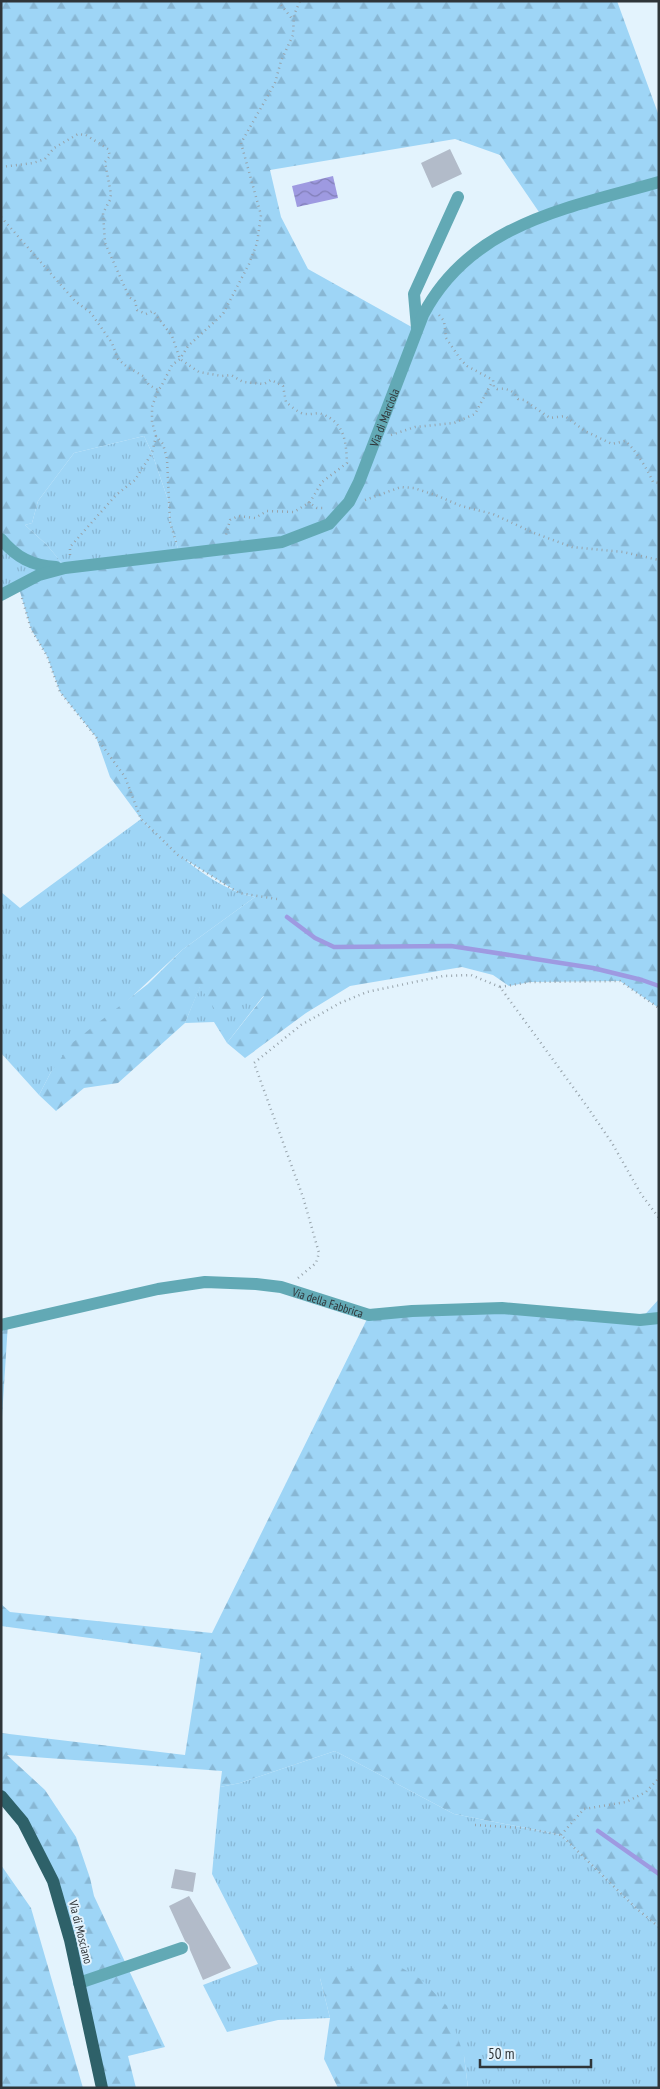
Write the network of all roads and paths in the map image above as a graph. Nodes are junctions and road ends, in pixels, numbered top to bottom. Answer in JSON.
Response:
{"nodes":[{"id":1,"x":278,"y":1,"type":"edge"},
{"id":2,"x":300,"y":1,"type":"edge"},
{"id":3,"x":294,"y":21,"type":"junction"},
{"id":4,"x":1,"y":167,"type":"edge"},
{"id":5,"x":659,"y":182,"type":"edge"},
{"id":6,"x":458,"y":197,"type":"dead end"},
{"id":7,"x":1,"y":217,"type":"edge"},
{"id":8,"x":428,"y":305,"type":"junction"},
{"id":9,"x":417,"y":330,"type":"junction"},
{"id":10,"x":180,"y":359,"type":"junction"},
{"id":11,"x":493,"y":380,"type":"junction"},
{"id":12,"x":158,"y":390,"type":"junction"},
{"id":13,"x":156,"y":436,"type":"junction"},
{"id":14,"x":376,"y":438,"type":"junction"},
{"id":15,"x":659,"y":483,"type":"edge"},
{"id":16,"x":348,"y":502,"type":"junction"},
{"id":17,"x":1,"y":539,"type":"edge"},
{"id":18,"x":225,"y":549,"type":"junction"},
{"id":19,"x":180,"y":555,"type":"junction"},
{"id":20,"x":659,"y":560,"type":"edge"},
{"id":21,"x":66,"y":568,"type":"junction"},
{"id":22,"x":18,"y":585,"type":"junction"},
{"id":23,"x":1,"y":595,"type":"edge"},
{"id":24,"x":277,"y":899,"type":"dead end"},
{"id":25,"x":500,"y":987,"type":"junction"},
{"id":26,"x":659,"y":1008,"type":"edge"},
{"id":27,"x":659,"y":1218,"type":"edge"},
{"id":28,"x":281,"y":1287,"type":"junction"},
{"id":29,"x":659,"y":1318,"type":"edge"},
{"id":30,"x":1,"y":1325,"type":"edge"},
{"id":31,"x":659,"y":1778,"type":"edge"},
{"id":32,"x":1,"y":1796,"type":"edge"},
{"id":33,"x":475,"y":1825,"type":"dead end"},
{"id":34,"x":561,"y":1835,"type":"junction"},
{"id":35,"x":659,"y":1927,"type":"edge"},
{"id":36,"x":182,"y":1948,"type":"dead end"},
{"id":37,"x":79,"y":1983,"type":"junction"},
{"id":38,"x":102,"y":2088,"type":"edge"}],
"edges":[{"from":1,"to":3,"type":"path"},
{"from":2,"to":3,"type":"path"},
{"from":3,"to":10,"type":"path"},
{"from":4,"to":10,"type":"path"},
{"from":5,"to":8,"type":"street","name":"Via di Marciola"},
{"from":6,"to":9,"type":"street"},
{"from":7,"to":12,"type":"path"},
{"from":8,"to":9,"type":"street","name":"Via di Marciola"},
{"from":8,"to":11,"type":"path"},
{"from":9,"to":14,"type":"street","name":"Via di Marciola"},
{"from":10,"to":12,"type":"path"},
{"from":10,"to":18,"type":"path"},
{"from":11,"to":14,"type":"path"},
{"from":11,"to":15,"type":"path"},
{"from":12,"to":13,"type":"path"},
{"from":13,"to":19,"type":"path"},
{"from":13,"to":21,"type":"path"},
{"from":14,"to":16,"type":"street","name":"Via di Marciola"},
{"from":16,"to":18,"type":"street","name":"Via di Marciola"},
{"from":16,"to":20,"type":"path"},
{"from":17,"to":21,"type":"street","name":"Via di Marciola"},
{"from":18,"to":19,"type":"street","name":"Via di Marciola"},
{"from":19,"to":21,"type":"street","name":"Via di Marciola"},
{"from":21,"to":22,"type":"street","name":"Via di Marciola"},
{"from":22,"to":23,"type":"street","name":"Via di Marciola"},
{"from":22,"to":24,"type":"path"},
{"from":25,"to":26,"type":"path"},
{"from":25,"to":27,"type":"path"},
{"from":25,"to":28,"type":"path"},
{"from":28,"to":29,"type":"street","name":"Via della Fabbrica"},
{"from":28,"to":30,"type":"street","name":"Via della Fabbrica"},
{"from":31,"to":34,"type":"path"},
{"from":32,"to":37,"type":"main road","name":"Via di Mosciano"},
{"from":33,"to":34,"type":"path"},
{"from":34,"to":35,"type":"path"},
{"from":36,"to":37,"type":"street"},
{"from":37,"to":38,"type":"main road","name":"Via di Mosciano"}]}
